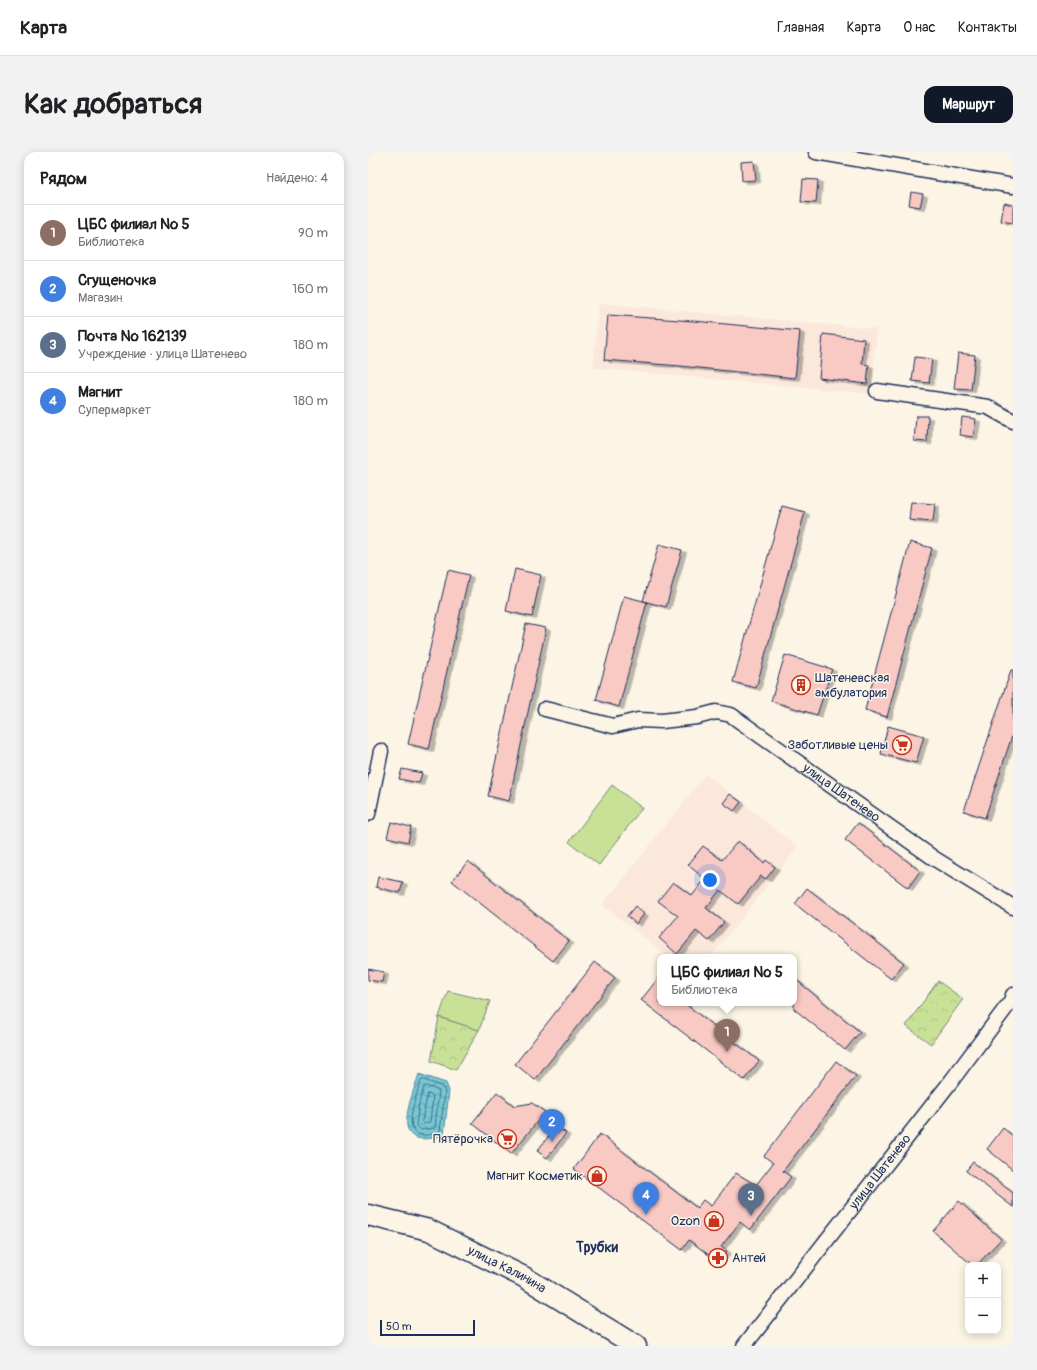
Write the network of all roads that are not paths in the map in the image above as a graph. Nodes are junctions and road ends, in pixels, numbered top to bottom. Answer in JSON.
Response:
{"nodes":[{"id":1,"x":816,"y":152,"type":"edge"},
{"id":2,"x":1013,"y":186,"type":"edge"},
{"id":3,"x":877,"y":391,"type":"dead end"},
{"id":4,"x":1013,"y":421,"type":"edge"},
{"id":5,"x":545,"y":708,"type":"dead end"},
{"id":6,"x":381,"y":751,"type":"dead end"},
{"id":7,"x":368,"y":814,"type":"edge"},
{"id":8,"x":1013,"y":907,"type":"edge"},
{"id":9,"x":1013,"y":995,"type":"edge"},
{"id":10,"x":368,"y":1215,"type":"edge"},
{"id":11,"x":636,"y":1346,"type":"edge"},
{"id":12,"x":744,"y":1346,"type":"edge"}],
"edges":[{"from":1,"to":2,"type":"street"},
{"from":3,"to":4,"type":"street"},
{"from":5,"to":8,"type":"street","name":"улица Шатенево"},
{"from":6,"to":7,"type":"street"},
{"from":9,"to":12,"type":"street","name":"улица Шатенево"},
{"from":10,"to":11,"type":"main road","name":"улица Калинина"}]}
